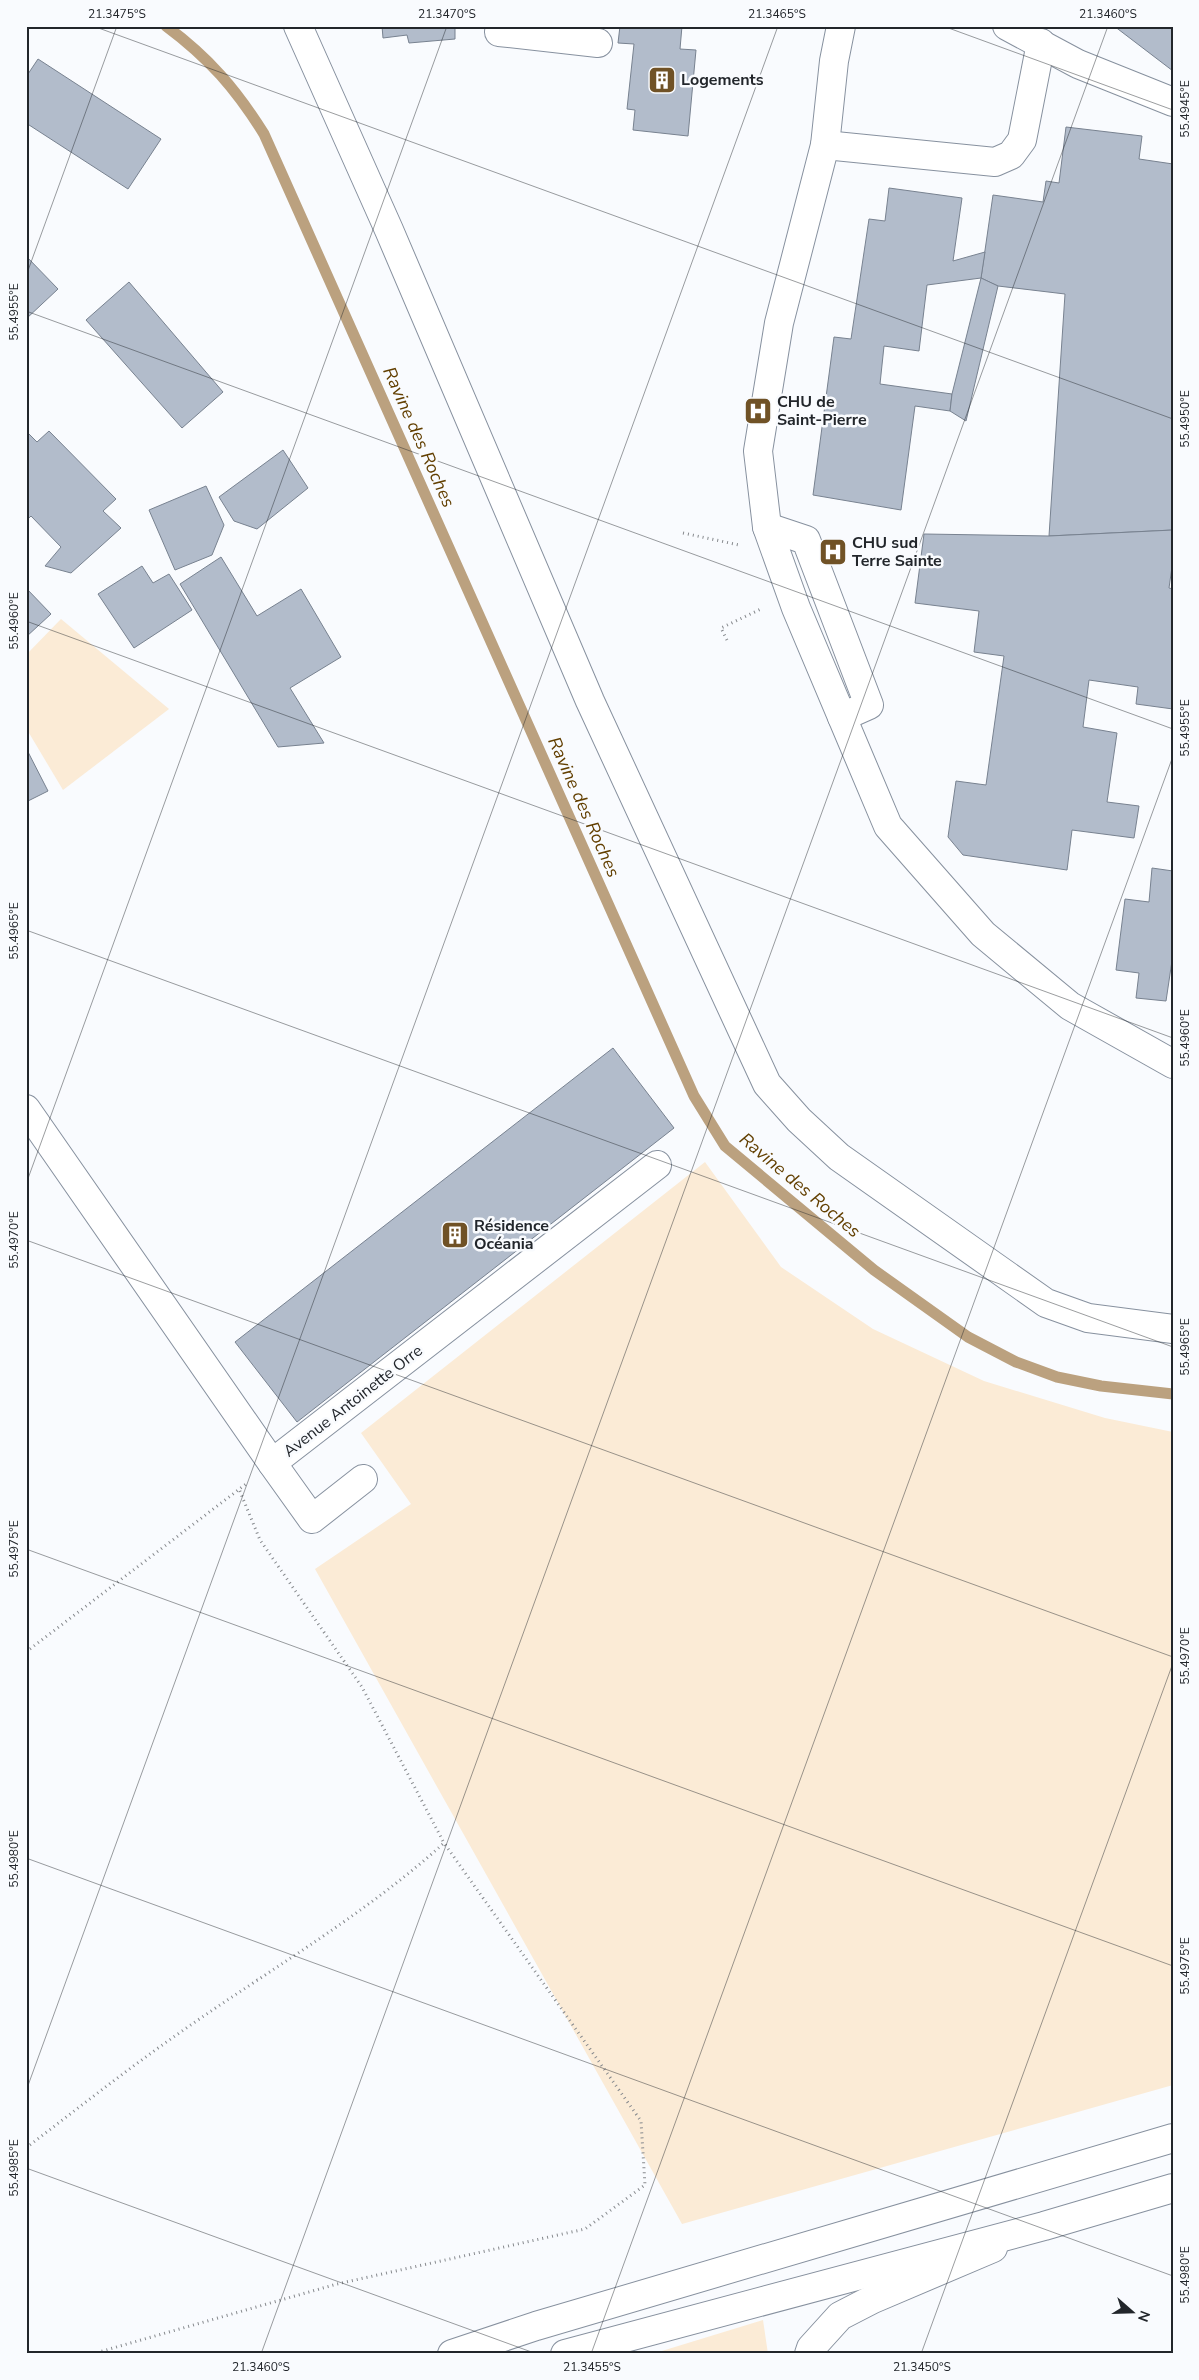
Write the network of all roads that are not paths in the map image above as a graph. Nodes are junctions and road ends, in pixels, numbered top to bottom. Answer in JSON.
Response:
{"nodes":[{"id":1,"x":298,"y":26,"type":"edge"},
{"id":2,"x":500,"y":26,"type":"edge"},
{"id":3,"x":841,"y":26,"type":"edge"},
{"id":4,"x":1007,"y":26,"type":"edge"},
{"id":5,"x":598,"y":43,"type":"dead end"},
{"id":6,"x":1041,"y":43,"type":"junction"},
{"id":7,"x":1173,"y":102,"type":"edge"},
{"id":8,"x":825,"y":145,"type":"junction"},
{"id":9,"x":1173,"y":1064,"type":"edge"},
{"id":10,"x":26,"y":1109,"type":"edge"},
{"id":11,"x":657,"y":1165,"type":"dead end"},
{"id":12,"x":1173,"y":1329,"type":"edge"},
{"id":13,"x":272,"y":1464,"type":"junction"},
{"id":14,"x":363,"y":1479,"type":"dead end"},
{"id":15,"x":1173,"y":2138,"type":"edge"},
{"id":16,"x":1173,"y":2188,"type":"edge"},
{"id":17,"x":1044,"y":2226,"type":"junction"},
{"id":18,"x":452,"y":2354,"type":"edge"},
{"id":19,"x":565,"y":2354,"type":"edge"},
{"id":20,"x":809,"y":2354,"type":"edge"}],
"edges":[{"from":1,"to":12,"type":"street"},
{"from":2,"to":5,"type":"street"},
{"from":3,"to":8,"type":"street"},
{"from":4,"to":6,"type":"street"},
{"from":6,"to":7,"type":"street"},
{"from":6,"to":8,"type":"street"},
{"from":8,"to":9,"type":"street"},
{"from":10,"to":13,"type":"street","name":"Avenue Antoinette Orre"},
{"from":11,"to":13,"type":"street","name":"Avenue Antoinette Orre"},
{"from":13,"to":14,"type":"street"},
{"from":15,"to":18,"type":"street"},
{"from":16,"to":17,"type":"street"},
{"from":17,"to":19,"type":"street"},
{"from":17,"to":20,"type":"street"}]}
